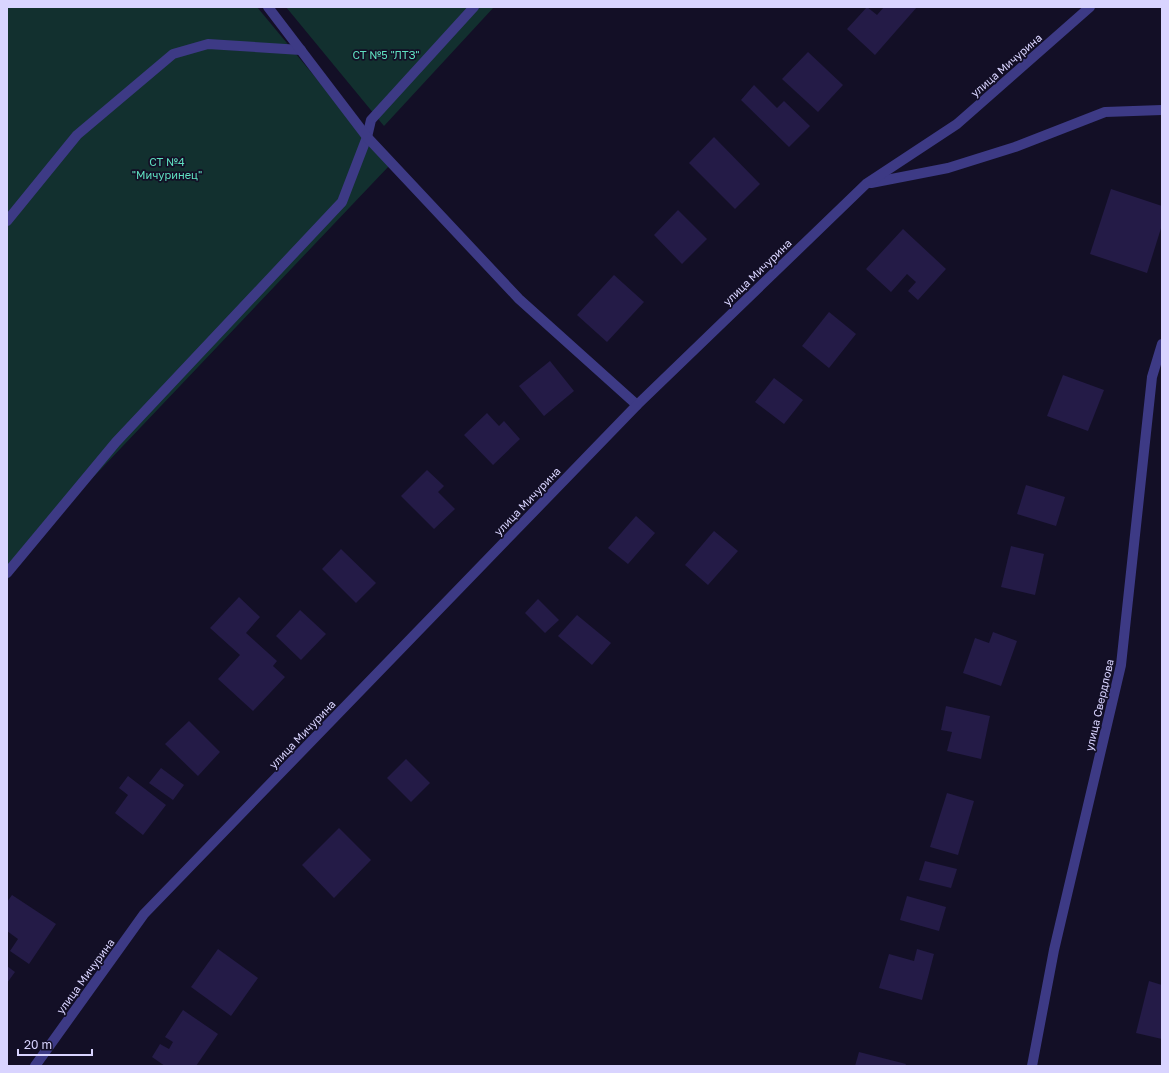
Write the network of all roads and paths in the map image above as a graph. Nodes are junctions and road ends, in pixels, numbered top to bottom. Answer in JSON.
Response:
{"nodes":[{"id":1,"x":268,"y":7,"type":"edge"},
{"id":2,"x":474,"y":7,"type":"edge"},
{"id":3,"x":1090,"y":7,"type":"edge"},
{"id":4,"x":301,"y":50,"type":"junction"},
{"id":5,"x":1162,"y":110,"type":"edge"},
{"id":6,"x":366,"y":137,"type":"junction"},
{"id":7,"x":866,"y":184,"type":"junction"},
{"id":8,"x":7,"y":221,"type":"edge"},
{"id":9,"x":1162,"y":344,"type":"edge"},
{"id":10,"x":637,"y":405,"type":"junction"},
{"id":11,"x":7,"y":573,"type":"edge"},
{"id":12,"x":35,"y":1066,"type":"edge"},
{"id":13,"x":1032,"y":1066,"type":"edge"}],
"edges":[{"from":1,"to":4,"type":"street"},
{"from":2,"to":6,"type":"street"},
{"from":3,"to":7,"type":"street","name":"улица Мичурина"},
{"from":4,"to":6,"type":"street"},
{"from":4,"to":8,"type":"street"},
{"from":5,"to":7,"type":"street"},
{"from":6,"to":10,"type":"street"},
{"from":6,"to":11,"type":"street"},
{"from":7,"to":10,"type":"street","name":"улица Мичурина"},
{"from":9,"to":13,"type":"street","name":"улица Свердлова"},
{"from":10,"to":12,"type":"street","name":"улица Мичурина"}]}
